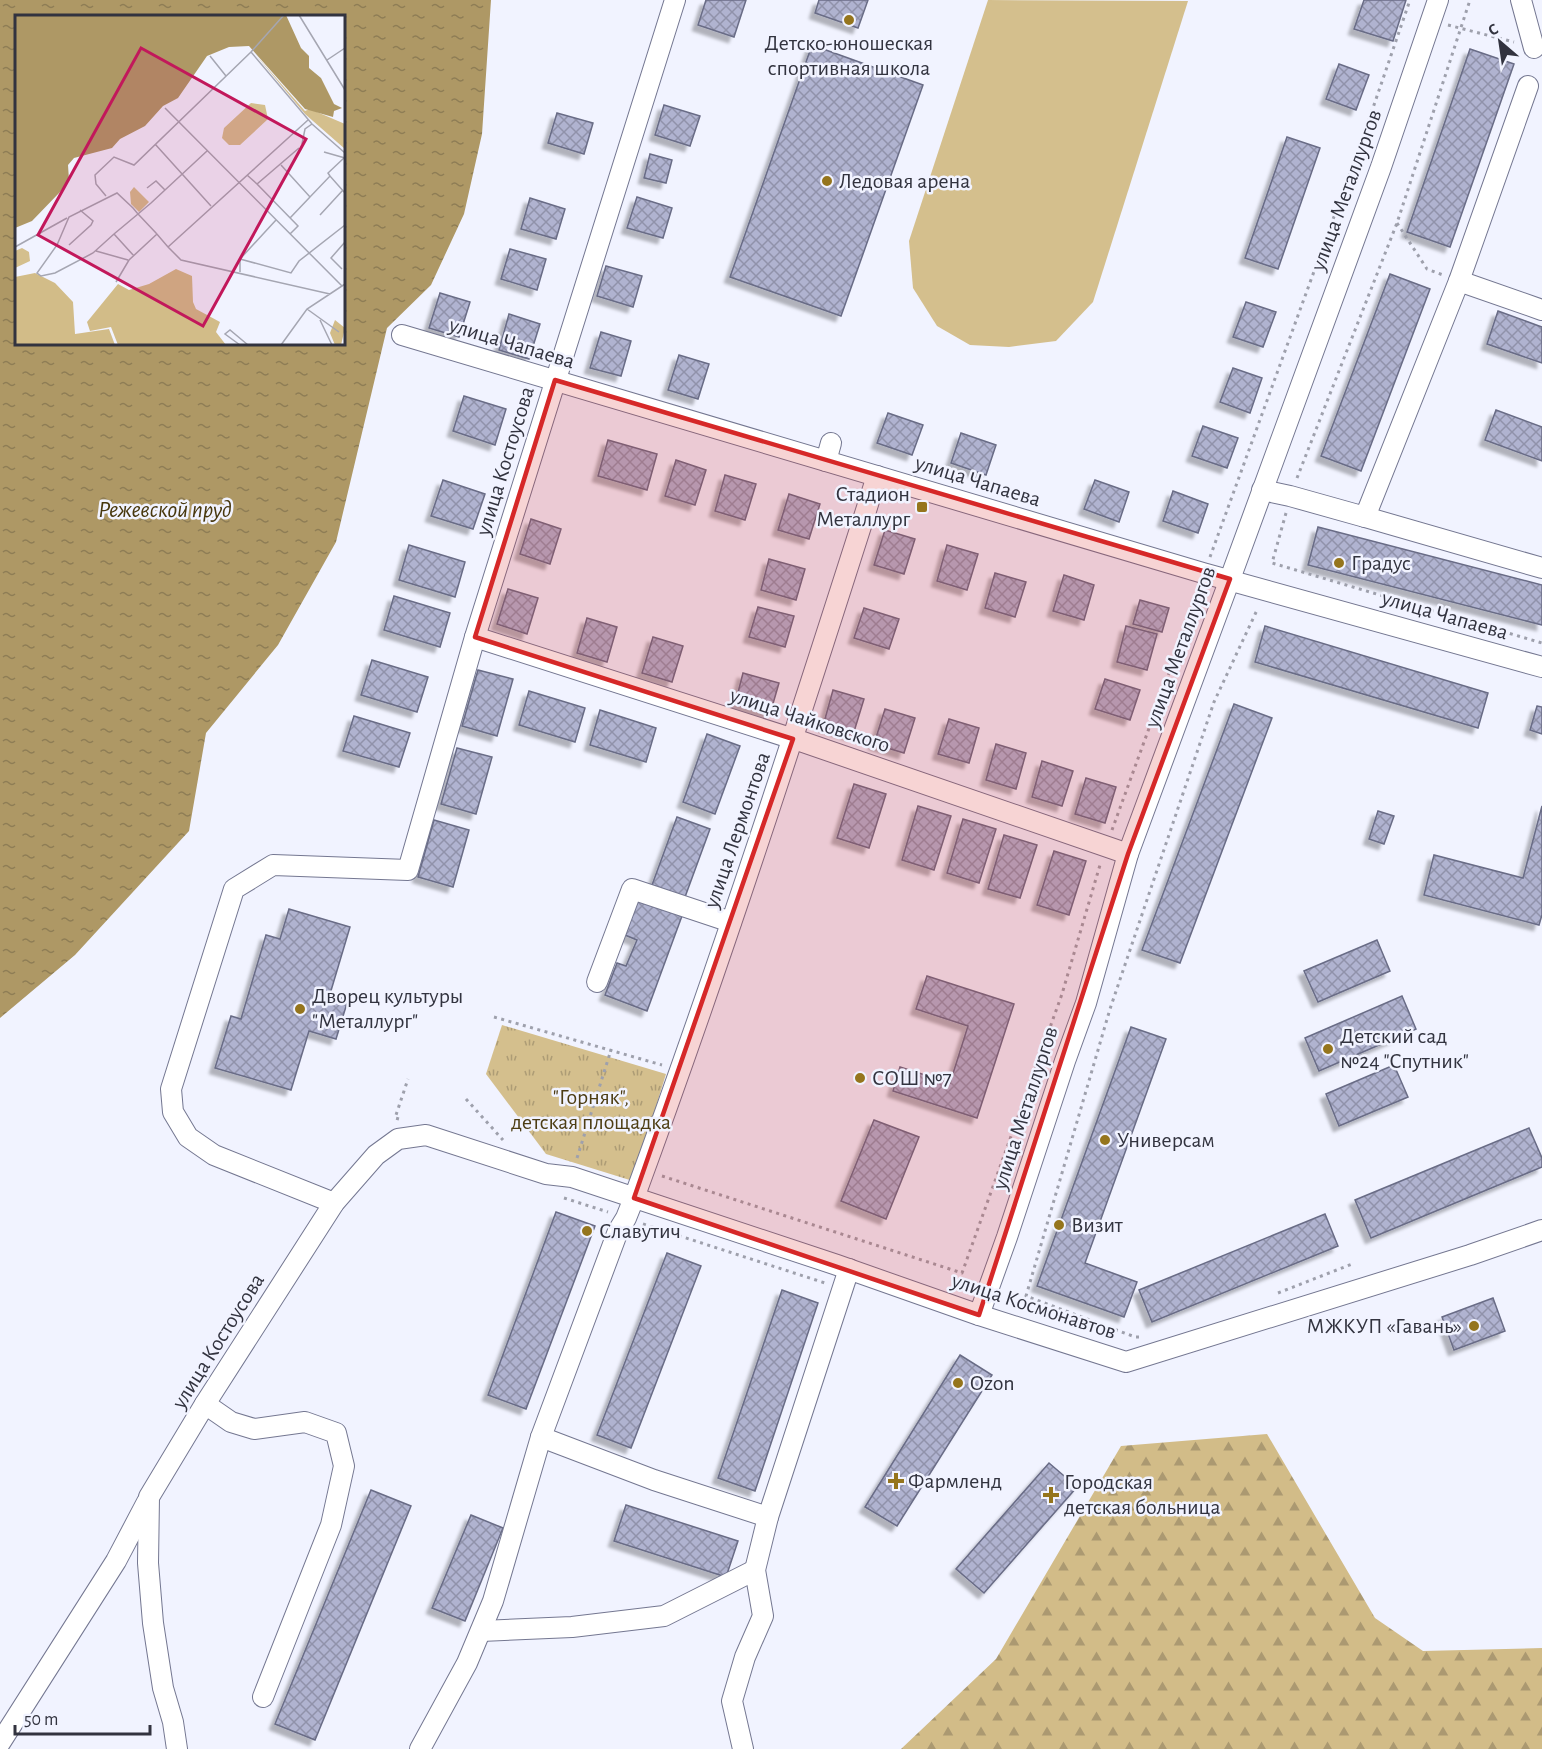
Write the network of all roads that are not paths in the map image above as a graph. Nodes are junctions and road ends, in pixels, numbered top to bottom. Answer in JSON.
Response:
{"nodes":[{"id":1,"x":675,"y":0,"type":"edge"},
{"id":2,"x":1438,"y":0,"type":"edge"},
{"id":3,"x":1521,"y":0,"type":"edge"},
{"id":4,"x":1534,"y":48,"type":"road end"},
{"id":5,"x":1528,"y":86,"type":"dead end"},
{"id":6,"x":1459,"y":281,"type":"junction"},
{"id":7,"x":1542,"y":310,"type":"edge"},
{"id":8,"x":402,"y":335,"type":"dead end"},
{"id":9,"x":555,"y":380,"type":"junction"},
{"id":10,"x":877,"y":476,"type":"junction"},
{"id":11,"x":1262,"y":490,"type":"junction"},
{"id":12,"x":1365,"y":517,"type":"junction"},
{"id":13,"x":1542,"y":568,"type":"edge"},
{"id":14,"x":1230,"y":579,"type":"junction"},
{"id":15,"x":475,"y":637,"type":"junction"},
{"id":16,"x":1542,"y":667,"type":"edge"},
{"id":17,"x":793,"y":739,"type":"junction"},
{"id":18,"x":1128,"y":854,"type":"junction"},
{"id":19,"x":731,"y":922,"type":"junction"},
{"id":20,"x":597,"y":982,"type":"dead end"},
{"id":21,"x":546,"y":1174,"type":"joint"},
{"id":22,"x":634,"y":1198,"type":"junction"},
{"id":23,"x":334,"y":1203,"type":"junction"},
{"id":24,"x":1542,"y":1230,"type":"edge"},
{"id":25,"x":849,"y":1269,"type":"junction"},
{"id":26,"x":979,"y":1315,"type":"junction"},
{"id":27,"x":205,"y":1404,"type":"junction"},
{"id":28,"x":541,"y":1437,"type":"junction"},
{"id":29,"x":150,"y":1497,"type":"junction"},
{"id":30,"x":768,"y":1517,"type":"junction"},
{"id":31,"x":755,"y":1570,"type":"junction"},
{"id":32,"x":481,"y":1631,"type":"junction"},
{"id":33,"x":263,"y":1697,"type":"dead end"},
{"id":34,"x":0,"y":1743,"type":"edge"},
{"id":35,"x":177,"y":1749,"type":"edge"},
{"id":36,"x":420,"y":1749,"type":"edge"},
{"id":37,"x":743,"y":1749,"type":"edge"}],
"edges":[{"from":1,"to":9,"type":"street","name":"улица Костоусова"},
{"from":2,"to":11,"type":"street","name":"улица Металлургов"},
{"from":3,"to":4,"type":"street"},
{"from":5,"to":6,"type":"street"},
{"from":6,"to":7,"type":"street"},
{"from":6,"to":12,"type":"street"},
{"from":8,"to":9,"type":"street","name":"улица Чапаева"},
{"from":9,"to":10,"type":"street","name":"улица Чапаева"},
{"from":9,"to":15,"type":"street","name":"улица Костоусова"},
{"from":10,"to":14,"type":"street","name":"улица Чапаева"},
{"from":10,"to":17,"type":"street","name":"улица Лермонтова"},
{"from":11,"to":12,"type":"street"},
{"from":11,"to":14,"type":"street","name":"улица Металлургов"},
{"from":12,"to":13,"type":"street"},
{"from":14,"to":16,"type":"street","name":"улица Чапаева"},
{"from":14,"to":18,"type":"street","name":"улица Металлургов"},
{"from":15,"to":17,"type":"street","name":"улица Чайковского"},
{"from":15,"to":23,"type":"street","name":"улица Костоусова"},
{"from":17,"to":18,"type":"street","name":"улица Чайковского"},
{"from":17,"to":19,"type":"street","name":"улица Лермонтова"},
{"from":18,"to":26,"type":"street","name":"улица Металлургов"},
{"from":19,"to":20,"type":"street"},
{"from":19,"to":22,"type":"street","name":"улица Лермонтова"},
{"from":21,"to":22,"type":"street","name":"улица Космонавтов"},
{"from":21,"to":23,"type":"street","name":"улица Костоусова"},
{"from":22,"to":25,"type":"street","name":"улица Космонавтов"},
{"from":22,"to":28,"type":"street","name":"улица Лермонтова"},
{"from":23,"to":27,"type":"street","name":"улица Костоусова"},
{"from":24,"to":26,"type":"street","name":"улица Космонавтов"},
{"from":25,"to":26,"type":"street","name":"улица Космонавтов"},
{"from":25,"to":30,"type":"street"},
{"from":27,"to":29,"type":"street","name":"улица Костоусова"},
{"from":27,"to":33,"type":"street"},
{"from":28,"to":30,"type":"street"},
{"from":28,"to":32,"type":"street","name":"улица Лермонтова"},
{"from":29,"to":34,"type":"street"},
{"from":29,"to":35,"type":"street","name":"улица Костоусова"},
{"from":30,"to":31,"type":"street"},
{"from":31,"to":32,"type":"street"},
{"from":31,"to":37,"type":"street"},
{"from":32,"to":36,"type":"street","name":"улица Лермонтова"}]}
